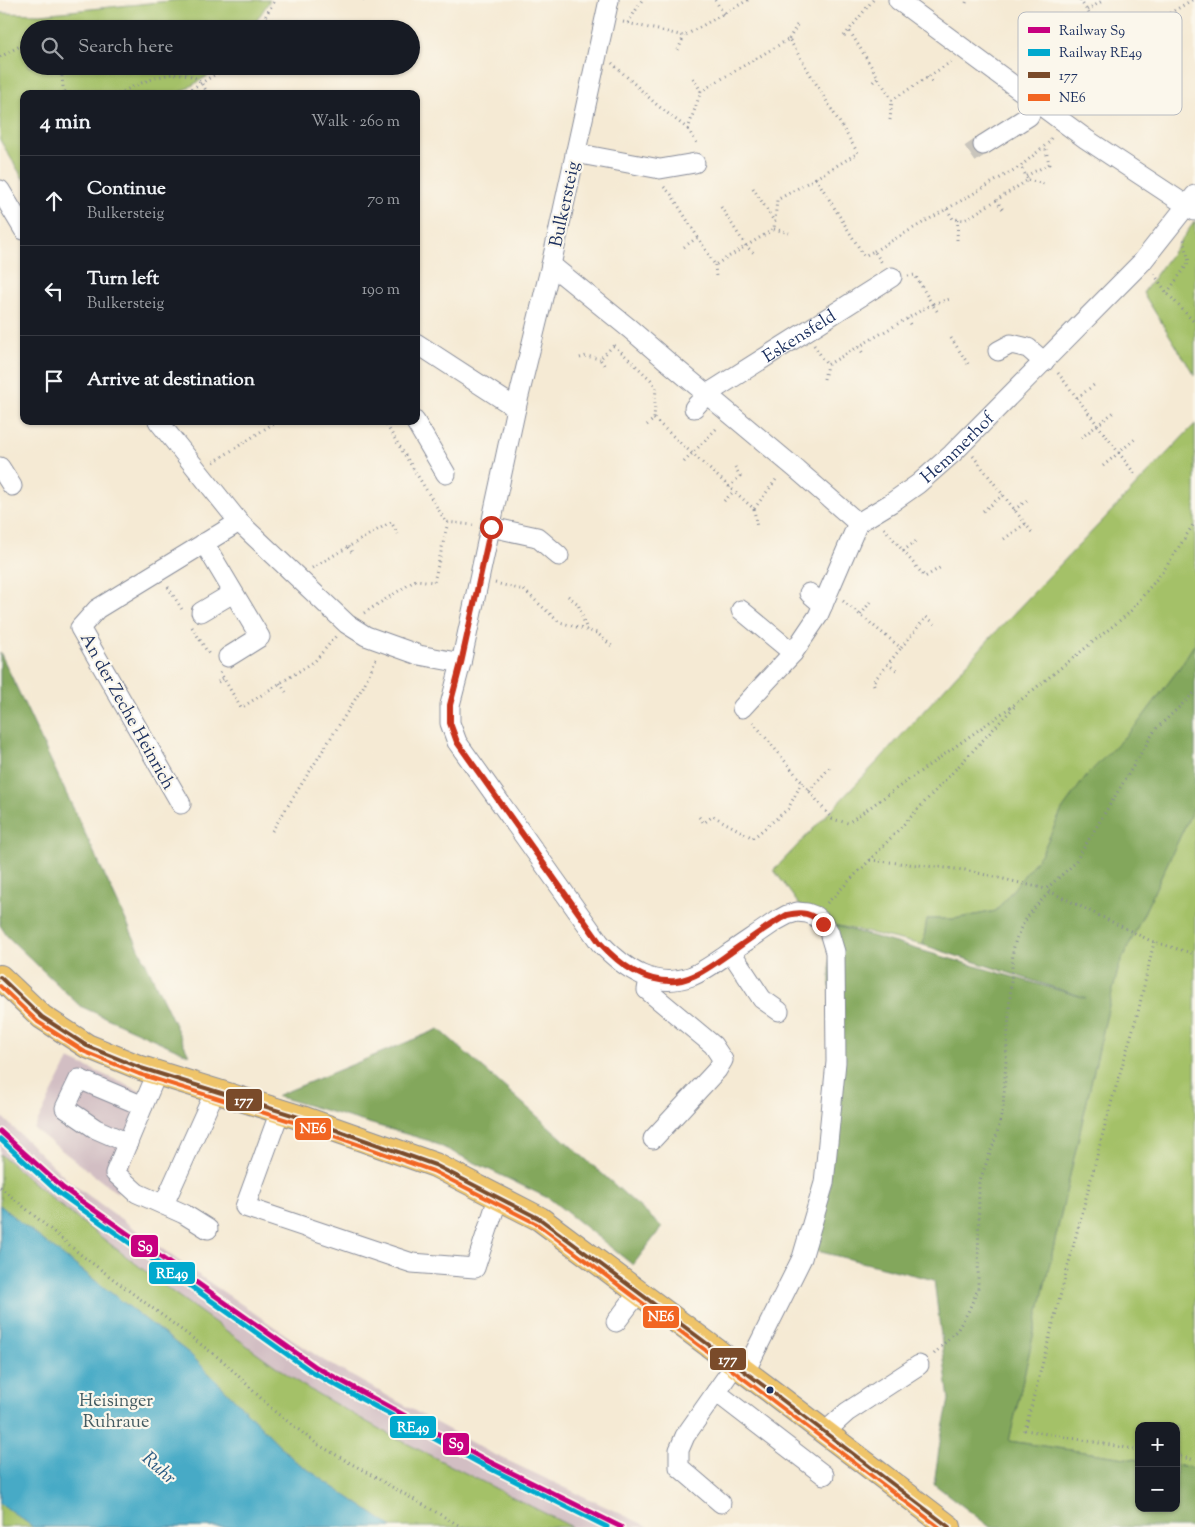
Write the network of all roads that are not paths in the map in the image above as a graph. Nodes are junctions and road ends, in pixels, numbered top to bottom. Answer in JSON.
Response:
{"nodes":[{"id":1,"x":898,"y":0,"type":"edge"},
{"id":2,"x":607,"y":9,"type":"edge"},
{"id":3,"x":1018,"y":88,"type":"edge"},
{"id":4,"x":1029,"y":115,"type":"edge"},
{"id":5,"x":1054,"y":115,"type":"edge"},
{"id":6,"x":983,"y":146,"type":"tunnel mouth"},
{"id":7,"x":575,"y":154,"type":"junction"},
{"id":8,"x":697,"y":154,"type":"road end"},
{"id":9,"x":0,"y":190,"type":"edge"},
{"id":10,"x":1193,"y":204,"type":"edge"},
{"id":11,"x":20,"y":223,"type":"edge"},
{"id":12,"x":551,"y":265,"type":"junction"},
{"id":13,"x":892,"y":277,"type":"road end"},
{"id":14,"x":420,"y":346,"type":"edge"},
{"id":15,"x":998,"y":351,"type":"dead end"},
{"id":16,"x":1046,"y":360,"type":"junction"},
{"id":17,"x":706,"y":394,"type":"junction"},
{"id":18,"x":516,"y":408,"type":"junction"},
{"id":19,"x":694,"y":408,"type":"dead end"},
{"id":20,"x":161,"y":425,"type":"edge"},
{"id":21,"x":417,"y":425,"type":"edge"},
{"id":22,"x":0,"y":467,"type":"edge"},
{"id":23,"x":446,"y":474,"type":"dead end"},
{"id":24,"x":12,"y":486,"type":"dead end"},
{"id":25,"x":866,"y":518,"type":"junction"},
{"id":26,"x":239,"y":522,"type":"junction"},
{"id":27,"x":491,"y":527,"type":"junction"},
{"id":28,"x":204,"y":543,"type":"junction"},
{"id":29,"x":559,"y":556,"type":"dead end"},
{"id":30,"x":233,"y":593,"type":"junction"},
{"id":31,"x":741,"y":610,"type":"dead end"},
{"id":32,"x":200,"y":612,"type":"dead end"},
{"id":33,"x":793,"y":653,"type":"junction"},
{"id":34,"x":228,"y":657,"type":"dead end"},
{"id":35,"x":461,"y":663,"type":"junction"},
{"id":36,"x":742,"y":708,"type":"road end"},
{"id":37,"x":181,"y":804,"type":"dead end"},
{"id":38,"x":731,"y":952,"type":"junction"},
{"id":39,"x":0,"y":977,"type":"edge"},
{"id":40,"x":648,"y":978,"type":"junction"},
{"id":41,"x":779,"y":1011,"type":"dead end"},
{"id":42,"x":157,"y":1073,"type":"junction"},
{"id":43,"x":215,"y":1091,"type":"junction"},
{"id":44,"x":143,"y":1106,"type":"junction"},
{"id":45,"x":280,"y":1111,"type":"junction"},
{"id":46,"x":653,"y":1139,"type":"dead end"},
{"id":47,"x":128,"y":1142,"type":"junction"},
{"id":48,"x":498,"y":1198,"type":"junction"},
{"id":49,"x":164,"y":1204,"type":"junction"},
{"id":50,"x":208,"y":1229,"type":"dead end"},
{"id":51,"x":638,"y":1293,"type":"junction"},
{"id":52,"x":616,"y":1322,"type":"dead end"},
{"id":53,"x":918,"y":1365,"type":"road end"},
{"id":54,"x":740,"y":1369,"type":"junction"},
{"id":55,"x":716,"y":1392,"type":"junction"},
{"id":56,"x":825,"y":1432,"type":"junction"},
{"id":57,"x":824,"y":1475,"type":"dead end"},
{"id":58,"x":721,"y":1503,"type":"dead end"},
{"id":59,"x":949,"y":1527,"type":"edge"}],
"edges":[{"from":1,"to":3,"type":"street"},
{"from":2,"to":7,"type":"street","name":"Bulkersteig"},
{"from":4,"to":6,"type":"street"},
{"from":5,"to":10,"type":"street"},
{"from":7,"to":8,"type":"street"},
{"from":7,"to":12,"type":"street","name":"Bulkersteig"},
{"from":9,"to":11,"type":"street"},
{"from":10,"to":16,"type":"street","name":"Hemmerhof"},
{"from":12,"to":17,"type":"street"},
{"from":12,"to":18,"type":"street","name":"Bulkersteig"},
{"from":13,"to":17,"type":"street","name":"Eskensfeld"},
{"from":14,"to":18,"type":"street"},
{"from":15,"to":16,"type":"street"},
{"from":16,"to":25,"type":"street","name":"Hemmerhof"},
{"from":17,"to":19,"type":"street","name":"Eskensfeld"},
{"from":17,"to":25,"type":"street"},
{"from":18,"to":27,"type":"street","name":"Bulkersteig"},
{"from":20,"to":26,"type":"street"},
{"from":21,"to":23,"type":"street"},
{"from":22,"to":24,"type":"street"},
{"from":25,"to":33,"type":"street"},
{"from":26,"to":28,"type":"street","name":"An der Zeche Heinrich"},
{"from":26,"to":35,"type":"street"},
{"from":27,"to":29,"type":"street"},
{"from":27,"to":35,"type":"street","name":"Bulkersteig"},
{"from":28,"to":30,"type":"street"},
{"from":28,"to":37,"type":"street","name":"An der Zeche Heinrich"},
{"from":30,"to":32,"type":"street"},
{"from":30,"to":34,"type":"street"},
{"from":31,"to":33,"type":"street"},
{"from":33,"to":36,"type":"street"},
{"from":35,"to":40,"type":"street","name":"Bulkersteig"},
{"from":38,"to":40,"type":"street","name":"Bulkersteig"},
{"from":38,"to":41,"type":"street"},
{"from":38,"to":54,"type":"street","name":"Bulkersteig"},
{"from":39,"to":42,"type":"main road"},
{"from":40,"to":46,"type":"street"},
{"from":42,"to":43,"type":"main road"},
{"from":42,"to":44,"type":"street"},
{"from":43,"to":45,"type":"main road"},
{"from":43,"to":49,"type":"street"},
{"from":44,"to":47,"type":"street"},
{"from":44,"to":47,"type":"street"},
{"from":45,"to":48,"type":"main road"},
{"from":45,"to":48,"type":"street"},
{"from":47,"to":49,"type":"street"},
{"from":48,"to":51,"type":"main road"},
{"from":49,"to":50,"type":"street"},
{"from":51,"to":52,"type":"street"},
{"from":51,"to":54,"type":"main road"},
{"from":53,"to":56,"type":"street"},
{"from":54,"to":55,"type":"street"},
{"from":54,"to":56,"type":"main road"},
{"from":55,"to":57,"type":"street"},
{"from":55,"to":58,"type":"street"},
{"from":56,"to":59,"type":"main road"}]}
